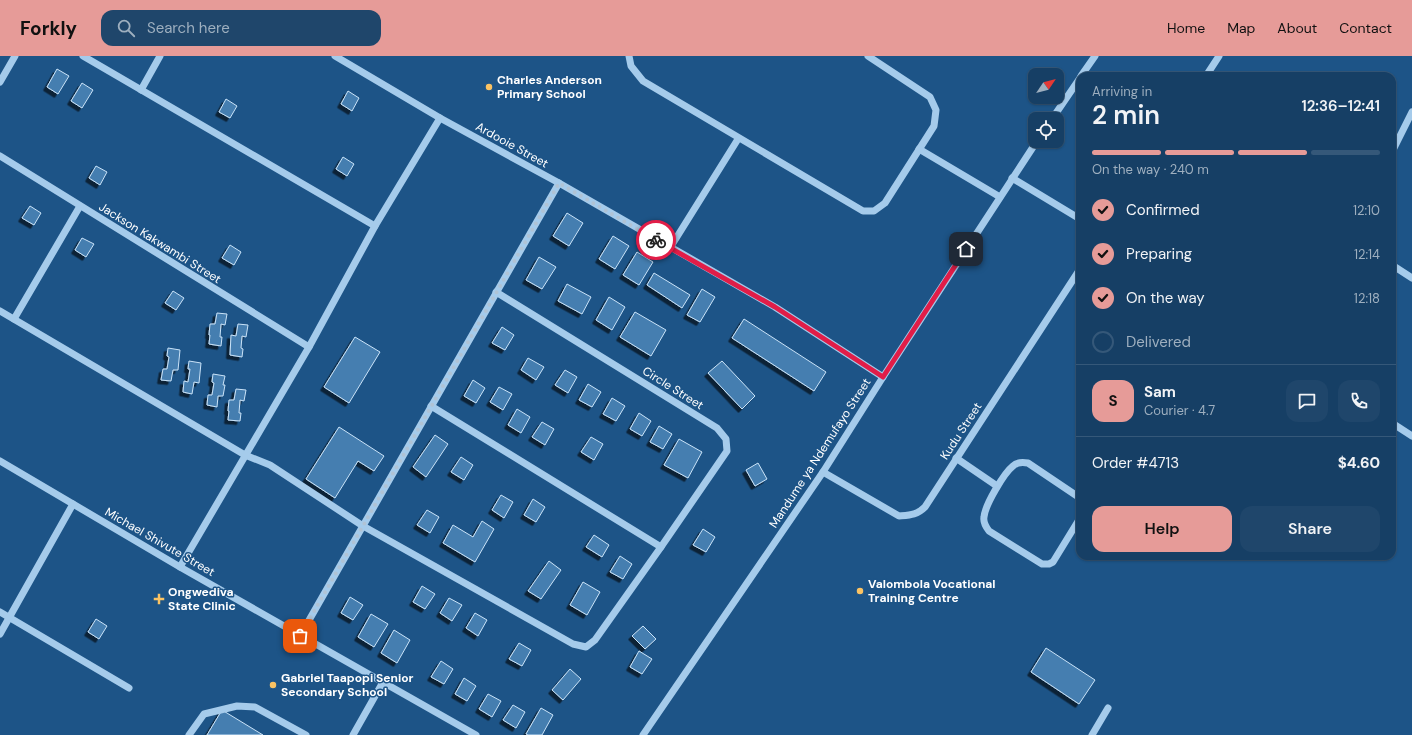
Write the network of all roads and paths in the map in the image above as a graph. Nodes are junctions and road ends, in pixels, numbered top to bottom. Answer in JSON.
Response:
{"nodes":[{"id":1,"x":15,"y":56,"type":"edge"},
{"id":2,"x":83,"y":56,"type":"edge"},
{"id":3,"x":160,"y":56,"type":"edge"},
{"id":4,"x":336,"y":56,"type":"edge"},
{"id":5,"x":629,"y":56,"type":"edge"},
{"id":6,"x":868,"y":56,"type":"edge"},
{"id":7,"x":1094,"y":56,"type":"edge"},
{"id":8,"x":1219,"y":56,"type":"edge"},
{"id":9,"x":1084,"y":72,"type":"edge"},
{"id":10,"x":1209,"y":72,"type":"edge"},
{"id":11,"x":0,"y":82,"type":"edge"},
{"id":12,"x":1076,"y":84,"type":"edge"},
{"id":13,"x":141,"y":90,"type":"junction"},
{"id":14,"x":1057,"y":112,"type":"edge"},
{"id":15,"x":1412,"y":112,"type":"edge"},
{"id":16,"x":440,"y":118,"type":"junction"},
{"id":17,"x":738,"y":139,"type":"junction"},
{"id":18,"x":1396,"y":144,"type":"edge"},
{"id":19,"x":1033,"y":148,"type":"edge"},
{"id":20,"x":919,"y":149,"type":"junction"},
{"id":21,"x":0,"y":156,"type":"edge"},
{"id":22,"x":1012,"y":178,"type":"junction"},
{"id":23,"x":559,"y":183,"type":"junction"},
{"id":24,"x":1000,"y":197,"type":"junction"},
{"id":25,"x":80,"y":206,"type":"junction"},
{"id":26,"x":1076,"y":217,"type":"edge"},
{"id":27,"x":375,"y":226,"type":"junction"},
{"id":28,"x":670,"y":248,"type":"junction"},
{"id":29,"x":1396,"y":268,"type":"edge"},
{"id":30,"x":1076,"y":275,"type":"edge"},
{"id":31,"x":1412,"y":278,"type":"edge"},
{"id":32,"x":496,"y":292,"type":"junction"},
{"id":33,"x":0,"y":311,"type":"edge"},
{"id":34,"x":14,"y":319,"type":"junction"},
{"id":35,"x":309,"y":347,"type":"junction"},
{"id":36,"x":883,"y":377,"type":"junction"},
{"id":37,"x":431,"y":406,"type":"junction"},
{"id":38,"x":1396,"y":426,"type":"edge"},
{"id":39,"x":1412,"y":436,"type":"edge"},
{"id":40,"x":245,"y":455,"type":"junction"},
{"id":41,"x":956,"y":458,"type":"junction"},
{"id":42,"x":0,"y":461,"type":"edge"},
{"id":43,"x":823,"y":472,"type":"junction"},
{"id":44,"x":997,"y":486,"type":"junction"},
{"id":45,"x":1076,"y":495,"type":"edge"},
{"id":46,"x":73,"y":504,"type":"junction"},
{"id":47,"x":1076,"y":525,"type":"edge"},
{"id":48,"x":363,"y":526,"type":"junction"},
{"id":49,"x":661,"y":547,"type":"junction"},
{"id":50,"x":180,"y":567,"type":"junction"},
{"id":51,"x":0,"y":612,"type":"edge"},
{"id":52,"x":10,"y":618,"type":"junction"},
{"id":53,"x":0,"y":634,"type":"edge"},
{"id":54,"x":300,"y":636,"type":"junction"},
{"id":55,"x":383,"y":682,"type":"junction"},
{"id":56,"x":129,"y":688,"type":"dead end"},
{"id":57,"x":1108,"y":708,"type":"dead end"},
{"id":58,"x":189,"y":735,"type":"edge"},
{"id":59,"x":306,"y":735,"type":"edge"},
{"id":60,"x":353,"y":735,"type":"edge"},
{"id":61,"x":476,"y":735,"type":"edge"},
{"id":62,"x":643,"y":735,"type":"edge"},
{"id":63,"x":1092,"y":735,"type":"edge"}],
"edges":[{"from":1,"to":11,"type":"street"},
{"from":2,"to":13,"type":"street"},
{"from":3,"to":13,"type":"street"},
{"from":4,"to":16,"type":"street","name":"Ardooie Street"},
{"from":5,"to":17,"type":"street"},
{"from":6,"to":20,"type":"street"},
{"from":7,"to":9,"type":"street"},
{"from":8,"to":10,"type":"street"},
{"from":12,"to":14,"type":"street"},
{"from":13,"to":27,"type":"street"},
{"from":15,"to":18,"type":"street"},
{"from":16,"to":23,"type":"street","name":"Ardooie Street"},
{"from":16,"to":27,"type":"street"},
{"from":17,"to":20,"type":"street"},
{"from":17,"to":28,"type":"street"},
{"from":19,"to":22,"type":"street","name":"Mandume ya Ndemufayo Street"},
{"from":20,"to":24,"type":"street"},
{"from":21,"to":25,"type":"street","name":"Jackson Kakwambi Street"},
{"from":22,"to":24,"type":"street","name":"Mandume ya Ndemufayo Street"},
{"from":22,"to":26,"type":"street"},
{"from":23,"to":28,"type":"street","name":"Ardooie Street"},
{"from":23,"to":32,"type":"street"},
{"from":24,"to":36,"type":"street","name":"Mandume ya Ndemufayo Street"},
{"from":25,"to":34,"type":"street"},
{"from":25,"to":35,"type":"street","name":"Jackson Kakwambi Street"},
{"from":27,"to":35,"type":"street"},
{"from":28,"to":36,"type":"street","name":"Ardooie Street"},
{"from":29,"to":31,"type":"street"},
{"from":30,"to":41,"type":"street","name":"Kudu Street"},
{"from":32,"to":37,"type":"street"},
{"from":32,"to":49,"type":"street","name":"Circle Street"},
{"from":33,"to":34,"type":"street"},
{"from":34,"to":40,"type":"street"},
{"from":35,"to":40,"type":"street"},
{"from":36,"to":43,"type":"street","name":"Mandume ya Ndemufayo Street"},
{"from":37,"to":48,"type":"street"},
{"from":37,"to":49,"type":"street"},
{"from":38,"to":39,"type":"street"},
{"from":40,"to":48,"type":"street"},
{"from":40,"to":50,"type":"street"},
{"from":41,"to":43,"type":"street","name":"Kudu Street"},
{"from":41,"to":44,"type":"street"},
{"from":42,"to":46,"type":"street","name":"Michael Shivute Street"},
{"from":43,"to":62,"type":"street","name":"Mandume ya Ndemufayo Street"},
{"from":44,"to":45,"type":"street"},
{"from":44,"to":47,"type":"street"},
{"from":46,"to":50,"type":"street","name":"Michael Shivute Street"},
{"from":46,"to":52,"type":"street"},
{"from":48,"to":49,"type":"street","name":"Circle Street"},
{"from":48,"to":54,"type":"street"},
{"from":50,"to":54,"type":"street","name":"Michael Shivute Street"},
{"from":51,"to":52,"type":"street"},
{"from":52,"to":53,"type":"street"},
{"from":52,"to":56,"type":"street"},
{"from":54,"to":55,"type":"street","name":"Michael Shivute Street"},
{"from":55,"to":60,"type":"street"},
{"from":55,"to":61,"type":"street","name":"Michael Shivute Street"},
{"from":57,"to":63,"type":"street"},
{"from":58,"to":59,"type":"street"}]}
